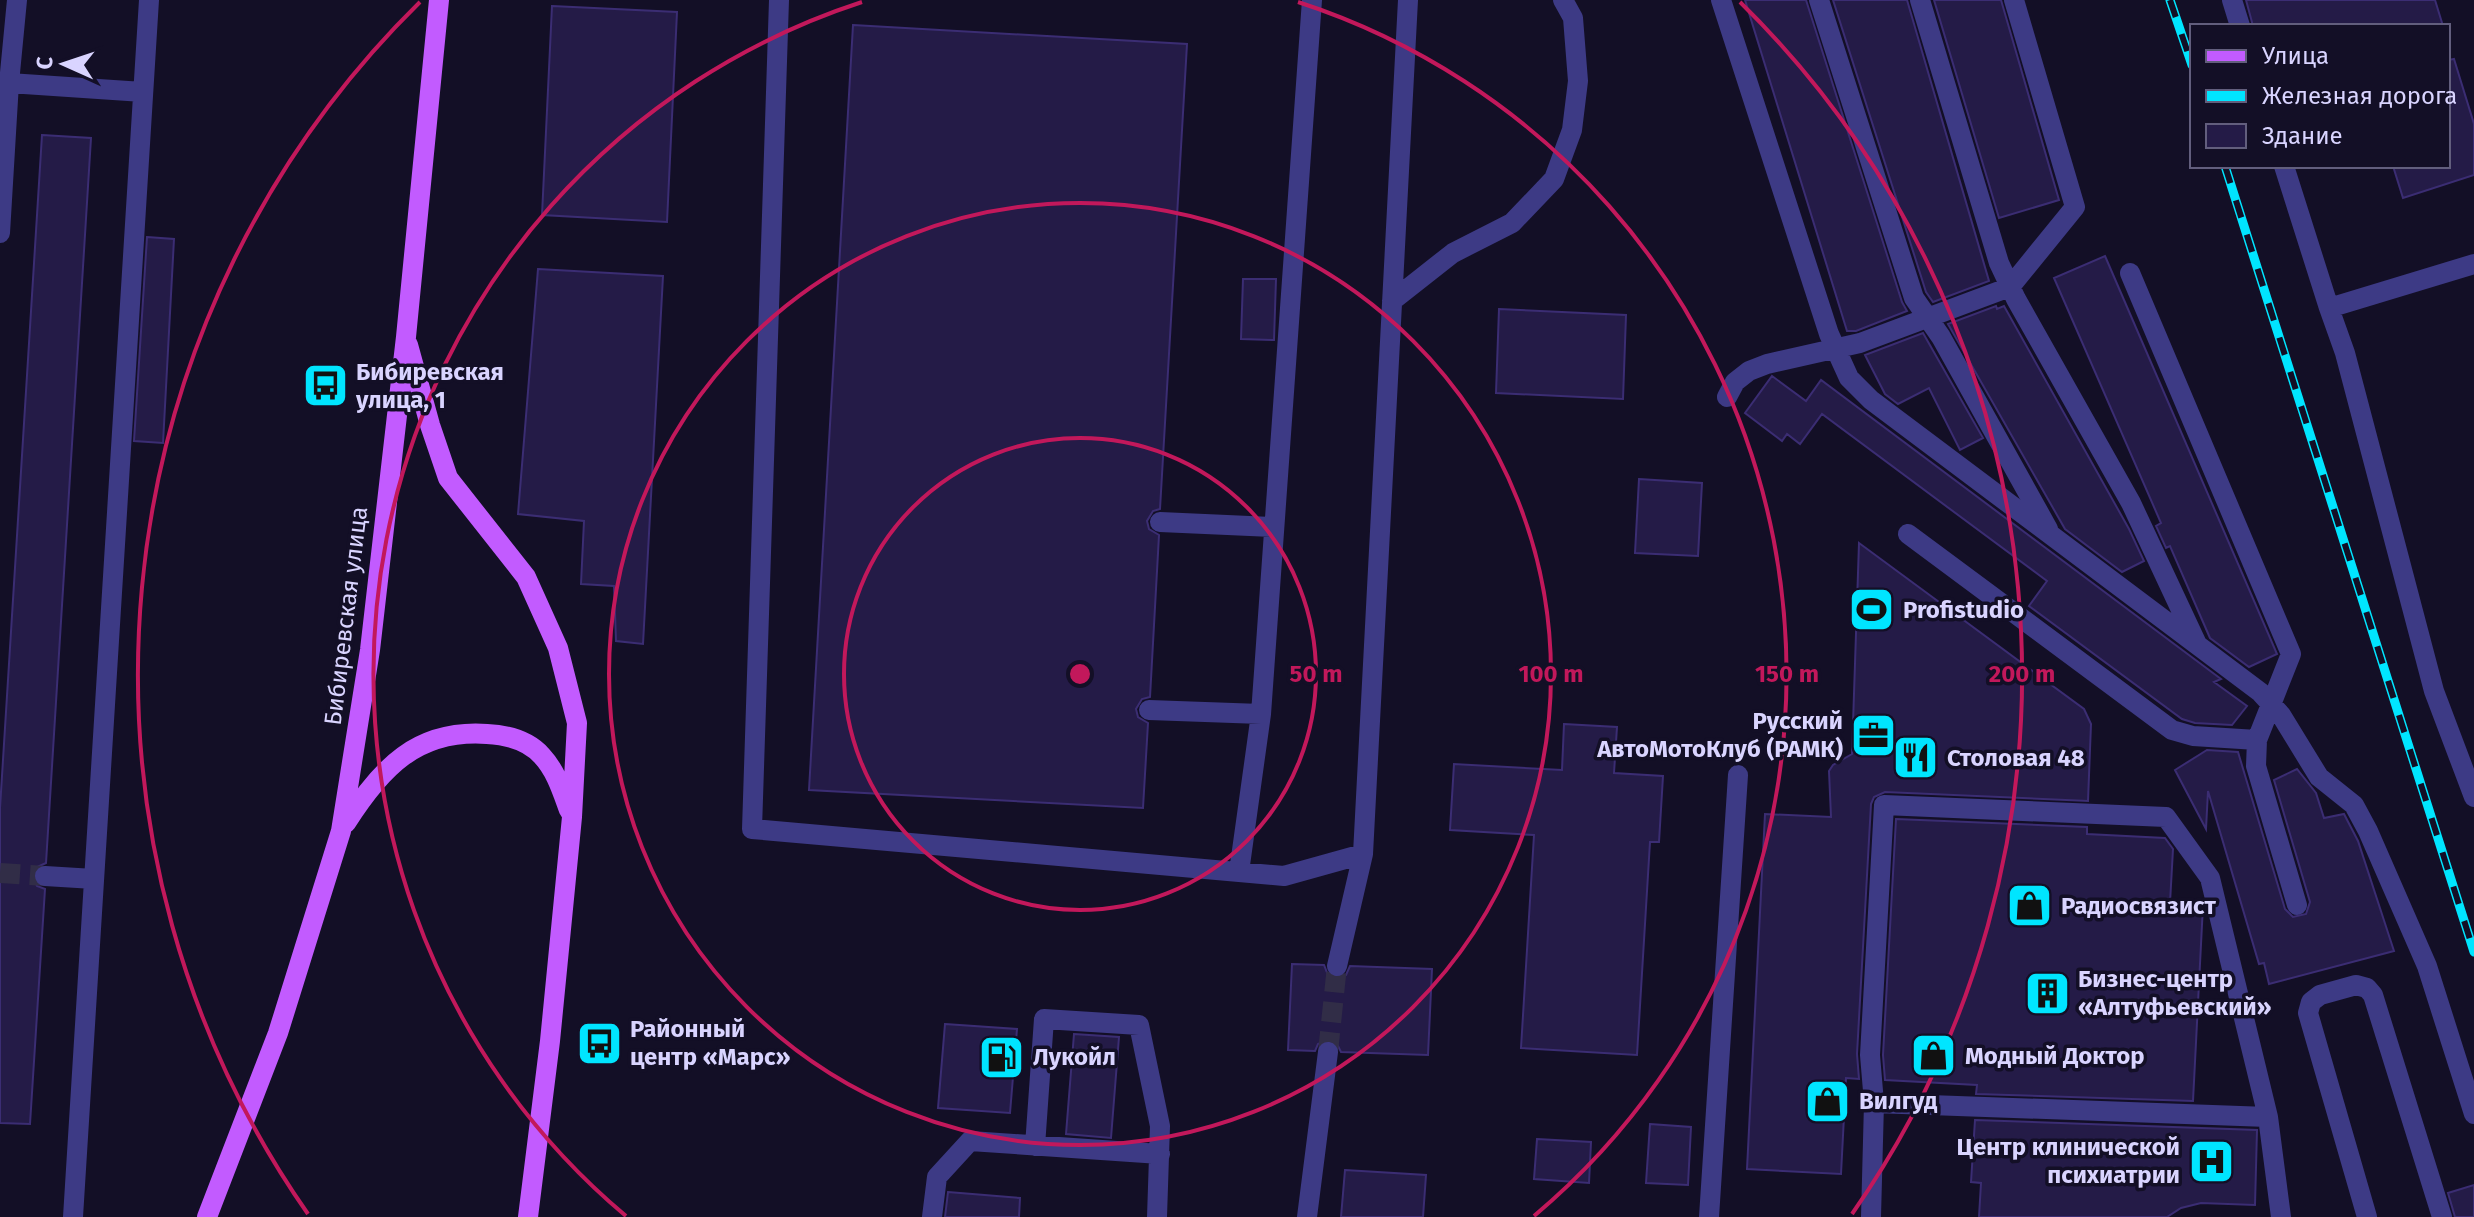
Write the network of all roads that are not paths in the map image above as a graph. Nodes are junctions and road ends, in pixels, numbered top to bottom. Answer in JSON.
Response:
{"nodes":[{"id":1,"x":17,"y":0,"type":"edge"},
{"id":2,"x":149,"y":0,"type":"edge"},
{"id":3,"x":439,"y":0,"type":"edge"},
{"id":4,"x":779,"y":0,"type":"edge"},
{"id":5,"x":1312,"y":0,"type":"edge"},
{"id":6,"x":1408,"y":0,"type":"edge"},
{"id":7,"x":1563,"y":0,"type":"edge"},
{"id":8,"x":1721,"y":0,"type":"edge"},
{"id":9,"x":1819,"y":0,"type":"edge"},
{"id":10,"x":1920,"y":0,"type":"edge"},
{"id":11,"x":2014,"y":0,"type":"edge"},
{"id":12,"x":2232,"y":0,"type":"edge"},
{"id":13,"x":2239,"y":24,"type":"edge"},
{"id":14,"x":5,"y":83,"type":"edge"},
{"id":15,"x":143,"y":92,"type":"junction"},
{"id":16,"x":2285,"y":168,"type":"edge"},
{"id":17,"x":0,"y":233,"type":"edge"},
{"id":18,"x":2474,"y":264,"type":"edge"},
{"id":19,"x":2130,"y":273,"type":"dead end"},
{"id":20,"x":2010,"y":287,"type":"junction"},
{"id":21,"x":1392,"y":301,"type":"junction"},
{"id":22,"x":2329,"y":308,"type":"junction"},
{"id":23,"x":1926,"y":318,"type":"junction"},
{"id":24,"x":406,"y":337,"type":"junction"},
{"id":25,"x":1836,"y":349,"type":"junction"},
{"id":26,"x":1727,"y":397,"type":"dead end"},
{"id":27,"x":1160,"y":522,"type":"dead end"},
{"id":28,"x":1274,"y":527,"type":"junction"},
{"id":29,"x":1908,"y":534,"type":"dead end"},
{"id":30,"x":2052,"y":536,"type":"junction"},
{"id":31,"x":2198,"y":645,"type":"junction"},
{"id":32,"x":2270,"y":703,"type":"junction"},
{"id":33,"x":1149,"y":710,"type":"dead end"},
{"id":34,"x":1261,"y":714,"type":"junction"},
{"id":35,"x":2257,"y":740,"type":"junction"},
{"id":36,"x":1738,"y":775,"type":"dead end"},
{"id":37,"x":2473,"y":791,"type":"edge"},
{"id":38,"x":572,"y":817,"type":"junction"},
{"id":39,"x":341,"y":831,"type":"junction"},
{"id":40,"x":1363,"y":854,"type":"junction"},
{"id":41,"x":1239,"y":872,"type":"junction"},
{"id":42,"x":45,"y":876,"type":"tunnel mouth"},
{"id":43,"x":94,"y":879,"type":"junction"},
{"id":44,"x":2297,"y":905,"type":"dead end"},
{"id":45,"x":1337,"y":966,"type":"tunnel mouth"},
{"id":46,"x":1328,"y":1052,"type":"tunnel mouth"},
{"id":47,"x":1874,"y":1103,"type":"junction"},
{"id":48,"x":2474,"y":1114,"type":"edge"},
{"id":49,"x":2268,"y":1117,"type":"junction"},
{"id":50,"x":1035,"y":1146,"type":"junction"},
{"id":51,"x":1160,"y":1154,"type":"junction"},
{"id":52,"x":73,"y":1217,"type":"edge"},
{"id":53,"x":207,"y":1217,"type":"edge"},
{"id":54,"x":528,"y":1217,"type":"edge"},
{"id":55,"x":932,"y":1217,"type":"edge"},
{"id":56,"x":1157,"y":1217,"type":"edge"},
{"id":57,"x":1307,"y":1217,"type":"edge"},
{"id":58,"x":1709,"y":1217,"type":"edge"},
{"id":59,"x":1871,"y":1217,"type":"edge"},
{"id":60,"x":2281,"y":1217,"type":"edge"},
{"id":61,"x":2367,"y":1217,"type":"edge"},
{"id":62,"x":2442,"y":1217,"type":"edge"}],
"edges":[{"from":1,"to":14,"type":"street"},
{"from":2,"to":15,"type":"street"},
{"from":3,"to":24,"type":"main road","name":"Бибиревская улица"},
{"from":4,"to":41,"type":"street"},
{"from":5,"to":28,"type":"street"},
{"from":6,"to":21,"type":"street"},
{"from":7,"to":21,"type":"street"},
{"from":8,"to":25,"type":"street"},
{"from":9,"to":23,"type":"street"},
{"from":10,"to":20,"type":"street"},
{"from":11,"to":20,"type":"street"},
{"from":12,"to":13,"type":"street"},
{"from":14,"to":15,"type":"street"},
{"from":14,"to":17,"type":"street"},
{"from":15,"to":43,"type":"street"},
{"from":16,"to":22,"type":"street"},
{"from":18,"to":22,"type":"street"},
{"from":19,"to":32,"type":"street"},
{"from":20,"to":23,"type":"street"},
{"from":20,"to":31,"type":"street"},
{"from":21,"to":40,"type":"street"},
{"from":22,"to":37,"type":"street"},
{"from":23,"to":25,"type":"street"},
{"from":23,"to":30,"type":"street"},
{"from":24,"to":38,"type":"main road"},
{"from":24,"to":39,"type":"main road","name":"Бибиревская улица"},
{"from":25,"to":26,"type":"street"},
{"from":25,"to":30,"type":"street"},
{"from":27,"to":28,"type":"street"},
{"from":28,"to":34,"type":"street"},
{"from":29,"to":35,"type":"street"},
{"from":30,"to":31,"type":"street"},
{"from":31,"to":32,"type":"street"},
{"from":32,"to":35,"type":"street"},
{"from":32,"to":48,"type":"street"},
{"from":33,"to":34,"type":"street"},
{"from":34,"to":41,"type":"street"},
{"from":35,"to":44,"type":"street"},
{"from":36,"to":58,"type":"street"},
{"from":38,"to":39,"type":"main road"},
{"from":38,"to":54,"type":"main road"},
{"from":39,"to":53,"type":"main road","name":"Бибиревская улица"},
{"from":40,"to":41,"type":"street"},
{"from":40,"to":45,"type":"street"},
{"from":42,"to":43,"type":"street"},
{"from":43,"to":52,"type":"street"},
{"from":46,"to":57,"type":"street"},
{"from":47,"to":49,"type":"street"},
{"from":47,"to":49,"type":"street"},
{"from":47,"to":59,"type":"street"},
{"from":49,"to":60,"type":"street"},
{"from":50,"to":51,"type":"street"},
{"from":50,"to":51,"type":"street"},
{"from":50,"to":55,"type":"street"},
{"from":51,"to":56,"type":"street"},
{"from":61,"to":62,"type":"street"}]}
